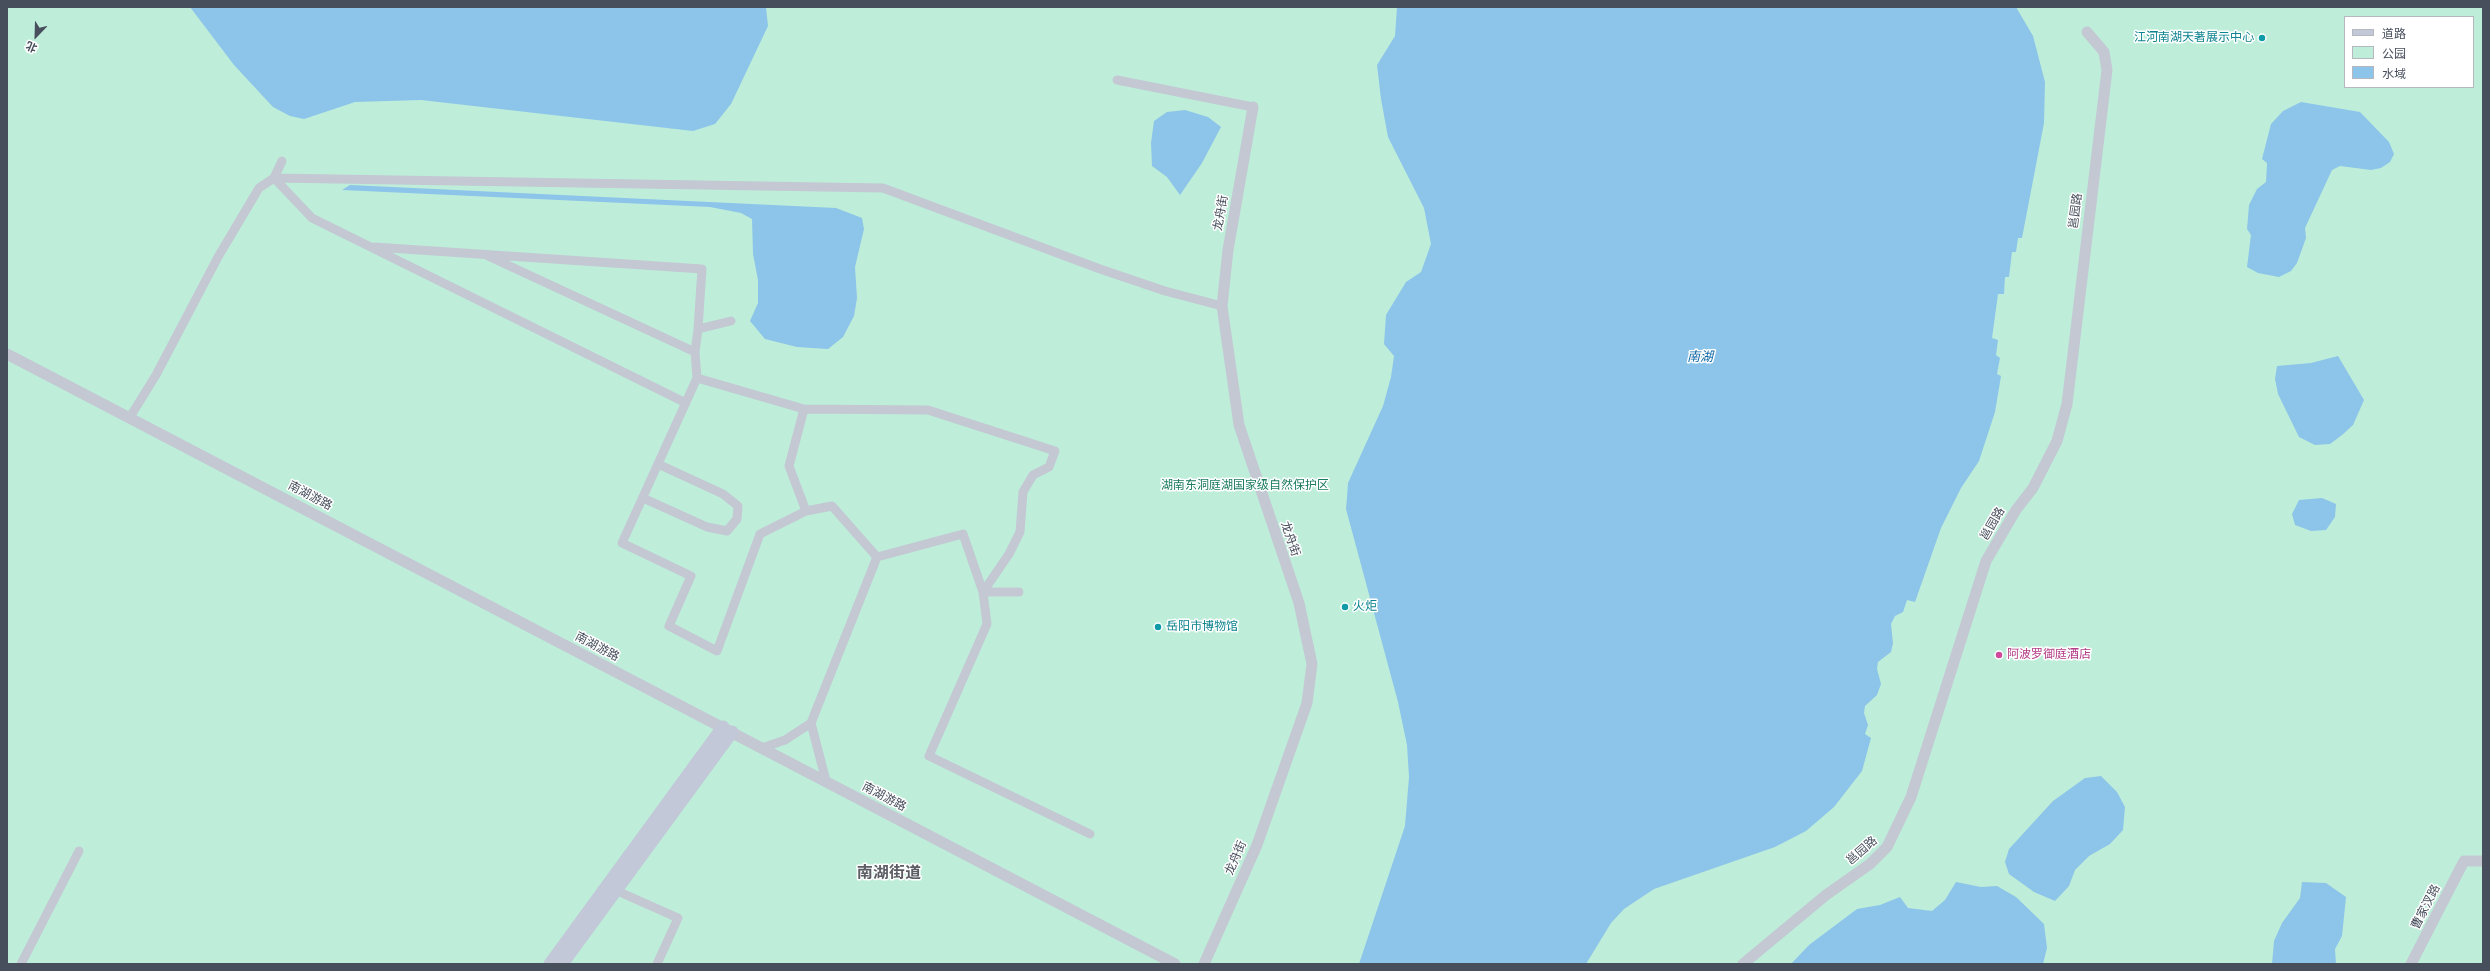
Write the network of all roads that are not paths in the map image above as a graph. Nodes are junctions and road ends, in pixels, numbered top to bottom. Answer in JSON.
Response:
{"nodes":[{"id":1,"x":2087,"y":32,"type":"dead end"},
{"id":2,"x":1117,"y":80,"type":"dead end"},
{"id":3,"x":1253,"y":107,"type":"joint"},
{"id":4,"x":282,"y":161,"type":"dead end"},
{"id":5,"x":274,"y":178,"type":"junction"},
{"id":6,"x":368,"y":246,"type":"junction"},
{"id":7,"x":483,"y":254,"type":"junction"},
{"id":8,"x":1222,"y":306,"type":"junction"},
{"id":9,"x":731,"y":321,"type":"dead end"},
{"id":10,"x":698,"y":329,"type":"junction"},
{"id":11,"x":696,"y":352,"type":"junction"},
{"id":12,"x":7,"y":354,"type":"edge"},
{"id":13,"x":698,"y":378,"type":"junction"},
{"id":14,"x":686,"y":404,"type":"junction"},
{"id":15,"x":804,"y":409,"type":"junction"},
{"id":16,"x":130,"y":417,"type":"junction"},
{"id":17,"x":658,"y":464,"type":"junction"},
{"id":18,"x":643,"y":498,"type":"junction"},
{"id":19,"x":806,"y":511,"type":"junction"},
{"id":20,"x":877,"y":557,"type":"junction"},
{"id":21,"x":983,"y":592,"type":"junction"},
{"id":22,"x":1018,"y":592,"type":"dead end"},
{"id":23,"x":811,"y":723,"type":"junction"},
{"id":24,"x":728,"y":730,"type":"junction"},
{"id":25,"x":762,"y":748,"type":"junction"},
{"id":26,"x":826,"y":781,"type":"junction"},
{"id":27,"x":1090,"y":834,"type":"dead end"},
{"id":28,"x":79,"y":851,"type":"dead end"},
{"id":29,"x":2483,"y":861,"type":"edge"},
{"id":30,"x":615,"y":890,"type":"junction"},
{"id":31,"x":21,"y":964,"type":"edge"},
{"id":32,"x":550,"y":964,"type":"edge"},
{"id":33,"x":562,"y":964,"type":"edge"},
{"id":34,"x":657,"y":964,"type":"edge"},
{"id":35,"x":1175,"y":964,"type":"edge"},
{"id":36,"x":1204,"y":964,"type":"edge"},
{"id":37,"x":1743,"y":964,"type":"edge"},
{"id":38,"x":2411,"y":964,"type":"edge"}],
"edges":[{"from":1,"to":37,"type":"street","name":"邕园路"},
{"from":2,"to":3,"type":"street"},
{"from":3,"to":8,"type":"street","name":"龙舟街"},
{"from":4,"to":5,"type":"street"},
{"from":5,"to":6,"type":"street"},
{"from":5,"to":8,"type":"street"},
{"from":5,"to":16,"type":"street"},
{"from":6,"to":7,"type":"street"},
{"from":6,"to":14,"type":"street"},
{"from":7,"to":10,"type":"street"},
{"from":7,"to":11,"type":"street"},
{"from":8,"to":36,"type":"street","name":"龙舟街"},
{"from":9,"to":10,"type":"street"},
{"from":10,"to":11,"type":"street"},
{"from":11,"to":13,"type":"street"},
{"from":12,"to":16,"type":"street","name":"南湖游路"},
{"from":13,"to":14,"type":"street"},
{"from":13,"to":15,"type":"street"},
{"from":14,"to":17,"type":"street"},
{"from":15,"to":19,"type":"street"},
{"from":15,"to":21,"type":"street"},
{"from":16,"to":24,"type":"street","name":"南湖游路"},
{"from":17,"to":18,"type":"street"},
{"from":17,"to":18,"type":"street"},
{"from":18,"to":19,"type":"street"},
{"from":19,"to":20,"type":"street"},
{"from":20,"to":21,"type":"street"},
{"from":20,"to":23,"type":"street"},
{"from":21,"to":22,"type":"street"},
{"from":21,"to":27,"type":"street"},
{"from":23,"to":25,"type":"street"},
{"from":23,"to":26,"type":"street"},
{"from":24,"to":25,"type":"street","name":"南湖游路"},
{"from":24,"to":30,"type":"main road"},
{"from":24,"to":32,"type":"main road"},
{"from":25,"to":26,"type":"street","name":"南湖游路"},
{"from":26,"to":35,"type":"street","name":"南湖游路"},
{"from":28,"to":31,"type":"street"},
{"from":29,"to":38,"type":"street","name":"曹家汊路"},
{"from":30,"to":33,"type":"main road"},
{"from":30,"to":34,"type":"street"}]}
